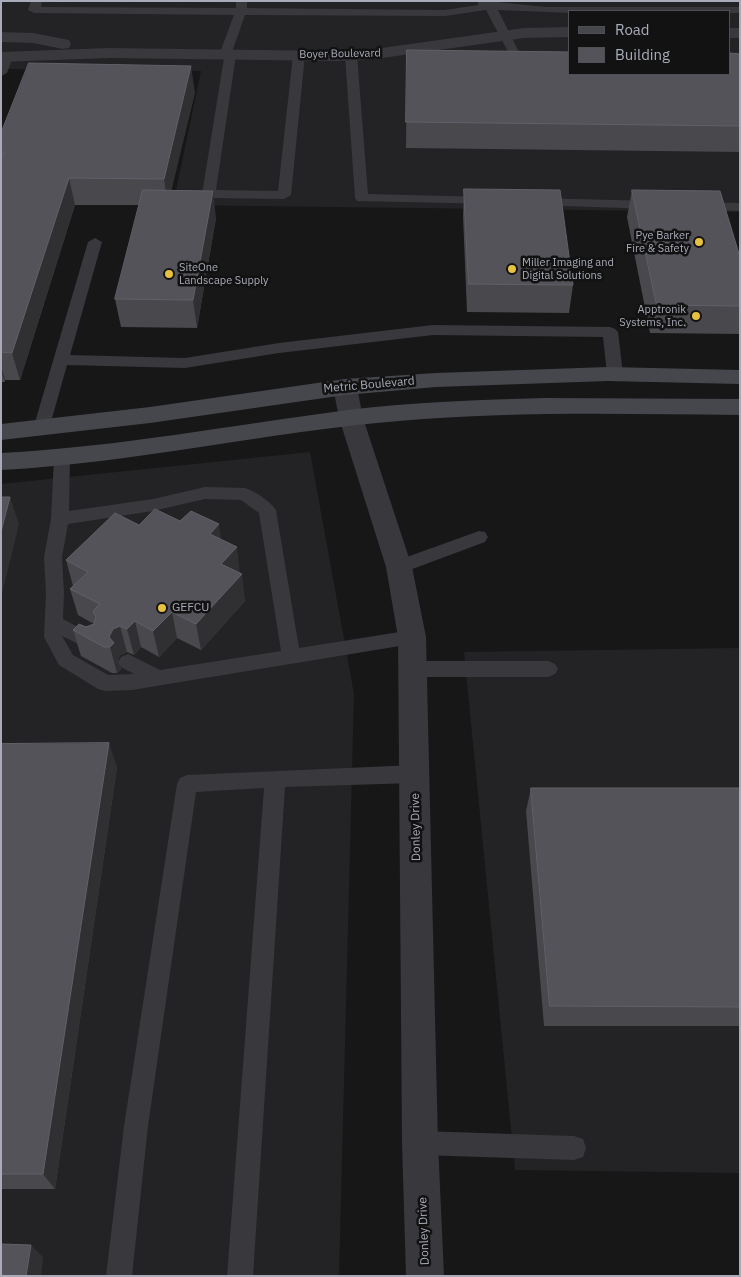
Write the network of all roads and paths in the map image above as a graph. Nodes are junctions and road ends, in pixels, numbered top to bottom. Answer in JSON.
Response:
{"nodes":[{"id":1,"x":37,"y":1,"type":"edge"},
{"id":2,"x":476,"y":1,"type":"edge"},
{"id":3,"x":494,"y":3,"type":"edge"},
{"id":4,"x":241,"y":6,"type":"edge"},
{"id":5,"x":740,"y":10,"type":"edge"},
{"id":6,"x":568,"y":11,"type":"edge"},
{"id":7,"x":731,"y":20,"type":"edge"},
{"id":8,"x":568,"y":32,"type":"edge"},
{"id":9,"x":1,"y":37,"type":"edge"},
{"id":10,"x":505,"y":37,"type":"junction"},
{"id":11,"x":108,"y":53,"type":"junction"},
{"id":12,"x":228,"y":55,"type":"junction"},
{"id":13,"x":299,"y":55,"type":"junction"},
{"id":14,"x":351,"y":55,"type":"junction"},
{"id":15,"x":3,"y":62,"type":"edge"},
{"id":16,"x":568,"y":62,"type":"edge"},
{"id":17,"x":501,"y":202,"type":"edge"},
{"id":18,"x":521,"y":202,"type":"edge"},
{"id":19,"x":670,"y":205,"type":"edge"},
{"id":20,"x":690,"y":206,"type":"edge"},
{"id":21,"x":740,"y":207,"type":"edge"},
{"id":22,"x":95,"y":242,"type":"dead end"},
{"id":23,"x":61,"y":360,"type":"junction"},
{"id":24,"x":615,"y":374,"type":"junction"},
{"id":25,"x":740,"y":377,"type":"edge"},
{"id":26,"x":345,"y":387,"type":"junction"},
{"id":27,"x":740,"y":407,"type":"edge"},
{"id":28,"x":351,"y":418,"type":"junction"},
{"id":29,"x":41,"y":429,"type":"junction"},
{"id":30,"x":1,"y":432,"type":"edge"},
{"id":31,"x":62,"y":457,"type":"junction"},
{"id":32,"x":1,"y":462,"type":"edge"},
{"id":33,"x":60,"y":519,"type":"junction"},
{"id":34,"x":479,"y":537,"type":"dead end"},
{"id":35,"x":399,"y":567,"type":"junction"},
{"id":36,"x":54,"y":623,"type":"junction"},
{"id":37,"x":412,"y":637,"type":"junction"},
{"id":38,"x":93,"y":644,"type":"edge"},
{"id":39,"x":291,"y":656,"type":"junction"},
{"id":40,"x":128,"y":662,"type":"dead end"},
{"id":41,"x":412,"y":668,"type":"junction"},
{"id":42,"x":548,"y":669,"type":"dead end"},
{"id":43,"x":157,"y":677,"type":"junction"},
{"id":44,"x":415,"y":774,"type":"junction"},
{"id":45,"x":275,"y":780,"type":"junction"},
{"id":46,"x":420,"y":1142,"type":"junction"},
{"id":47,"x":574,"y":1148,"type":"dead end"},
{"id":48,"x":119,"y":1276,"type":"edge"},
{"id":49,"x":240,"y":1276,"type":"edge"},
{"id":50,"x":425,"y":1276,"type":"edge"}],
"edges":[{"from":1,"to":4,"type":"lane"},
{"from":2,"to":3,"type":"lane"},
{"from":3,"to":4,"type":"lane"},
{"from":3,"to":6,"type":"lane"},
{"from":3,"to":10,"type":"lane"},
{"from":4,"to":12,"type":"lane"},
{"from":5,"to":7,"type":"lane"},
{"from":8,"to":10,"type":"street","name":"Boyer Boulevard"},
{"from":9,"to":11,"type":"street","name":"Boyer Boulevard"},
{"from":10,"to":14,"type":"street","name":"Boyer Boulevard"},
{"from":10,"to":16,"type":"lane"},
{"from":11,"to":12,"type":"street","name":"Boyer Boulevard"},
{"from":11,"to":15,"type":"street","name":"Boyer Boulevard"},
{"from":12,"to":13,"type":"street","name":"Boyer Boulevard"},
{"from":12,"to":13,"type":"lane"},
{"from":13,"to":14,"type":"street","name":"Boyer Boulevard"},
{"from":14,"to":17,"type":"lane"},
{"from":18,"to":19,"type":"lane"},
{"from":20,"to":21,"type":"lane"},
{"from":22,"to":23,"type":"lane"},
{"from":23,"to":24,"type":"lane"},
{"from":23,"to":29,"type":"lane"},
{"from":24,"to":25,"type":"main road","name":"Metric Boulevard"},
{"from":24,"to":26,"type":"main road","name":"Metric Boulevard"},
{"from":26,"to":28,"type":"street","name":"Donley Drive"},
{"from":26,"to":29,"type":"main road","name":"Metric Boulevard"},
{"from":27,"to":28,"type":"main road"},
{"from":28,"to":31,"type":"main road"},
{"from":28,"to":35,"type":"street","name":"Donley Drive"},
{"from":29,"to":30,"type":"main road","name":"Metric Boulevard"},
{"from":31,"to":32,"type":"main road"},
{"from":31,"to":33,"type":"lane"},
{"from":33,"to":36,"type":"lane"},
{"from":33,"to":39,"type":"lane"},
{"from":34,"to":35,"type":"lane"},
{"from":35,"to":37,"type":"street","name":"Donley Drive"},
{"from":36,"to":38,"type":"lane"},
{"from":36,"to":43,"type":"lane"},
{"from":37,"to":39,"type":"lane"},
{"from":37,"to":41,"type":"street","name":"Donley Drive"},
{"from":39,"to":43,"type":"lane"},
{"from":40,"to":43,"type":"lane"},
{"from":41,"to":42,"type":"lane"},
{"from":41,"to":44,"type":"street","name":"Donley Drive"},
{"from":44,"to":45,"type":"lane"},
{"from":44,"to":46,"type":"street","name":"Donley Drive"},
{"from":45,"to":48,"type":"lane"},
{"from":45,"to":49,"type":"lane"},
{"from":46,"to":47,"type":"lane"},
{"from":46,"to":50,"type":"street","name":"Donley Drive"}]}
